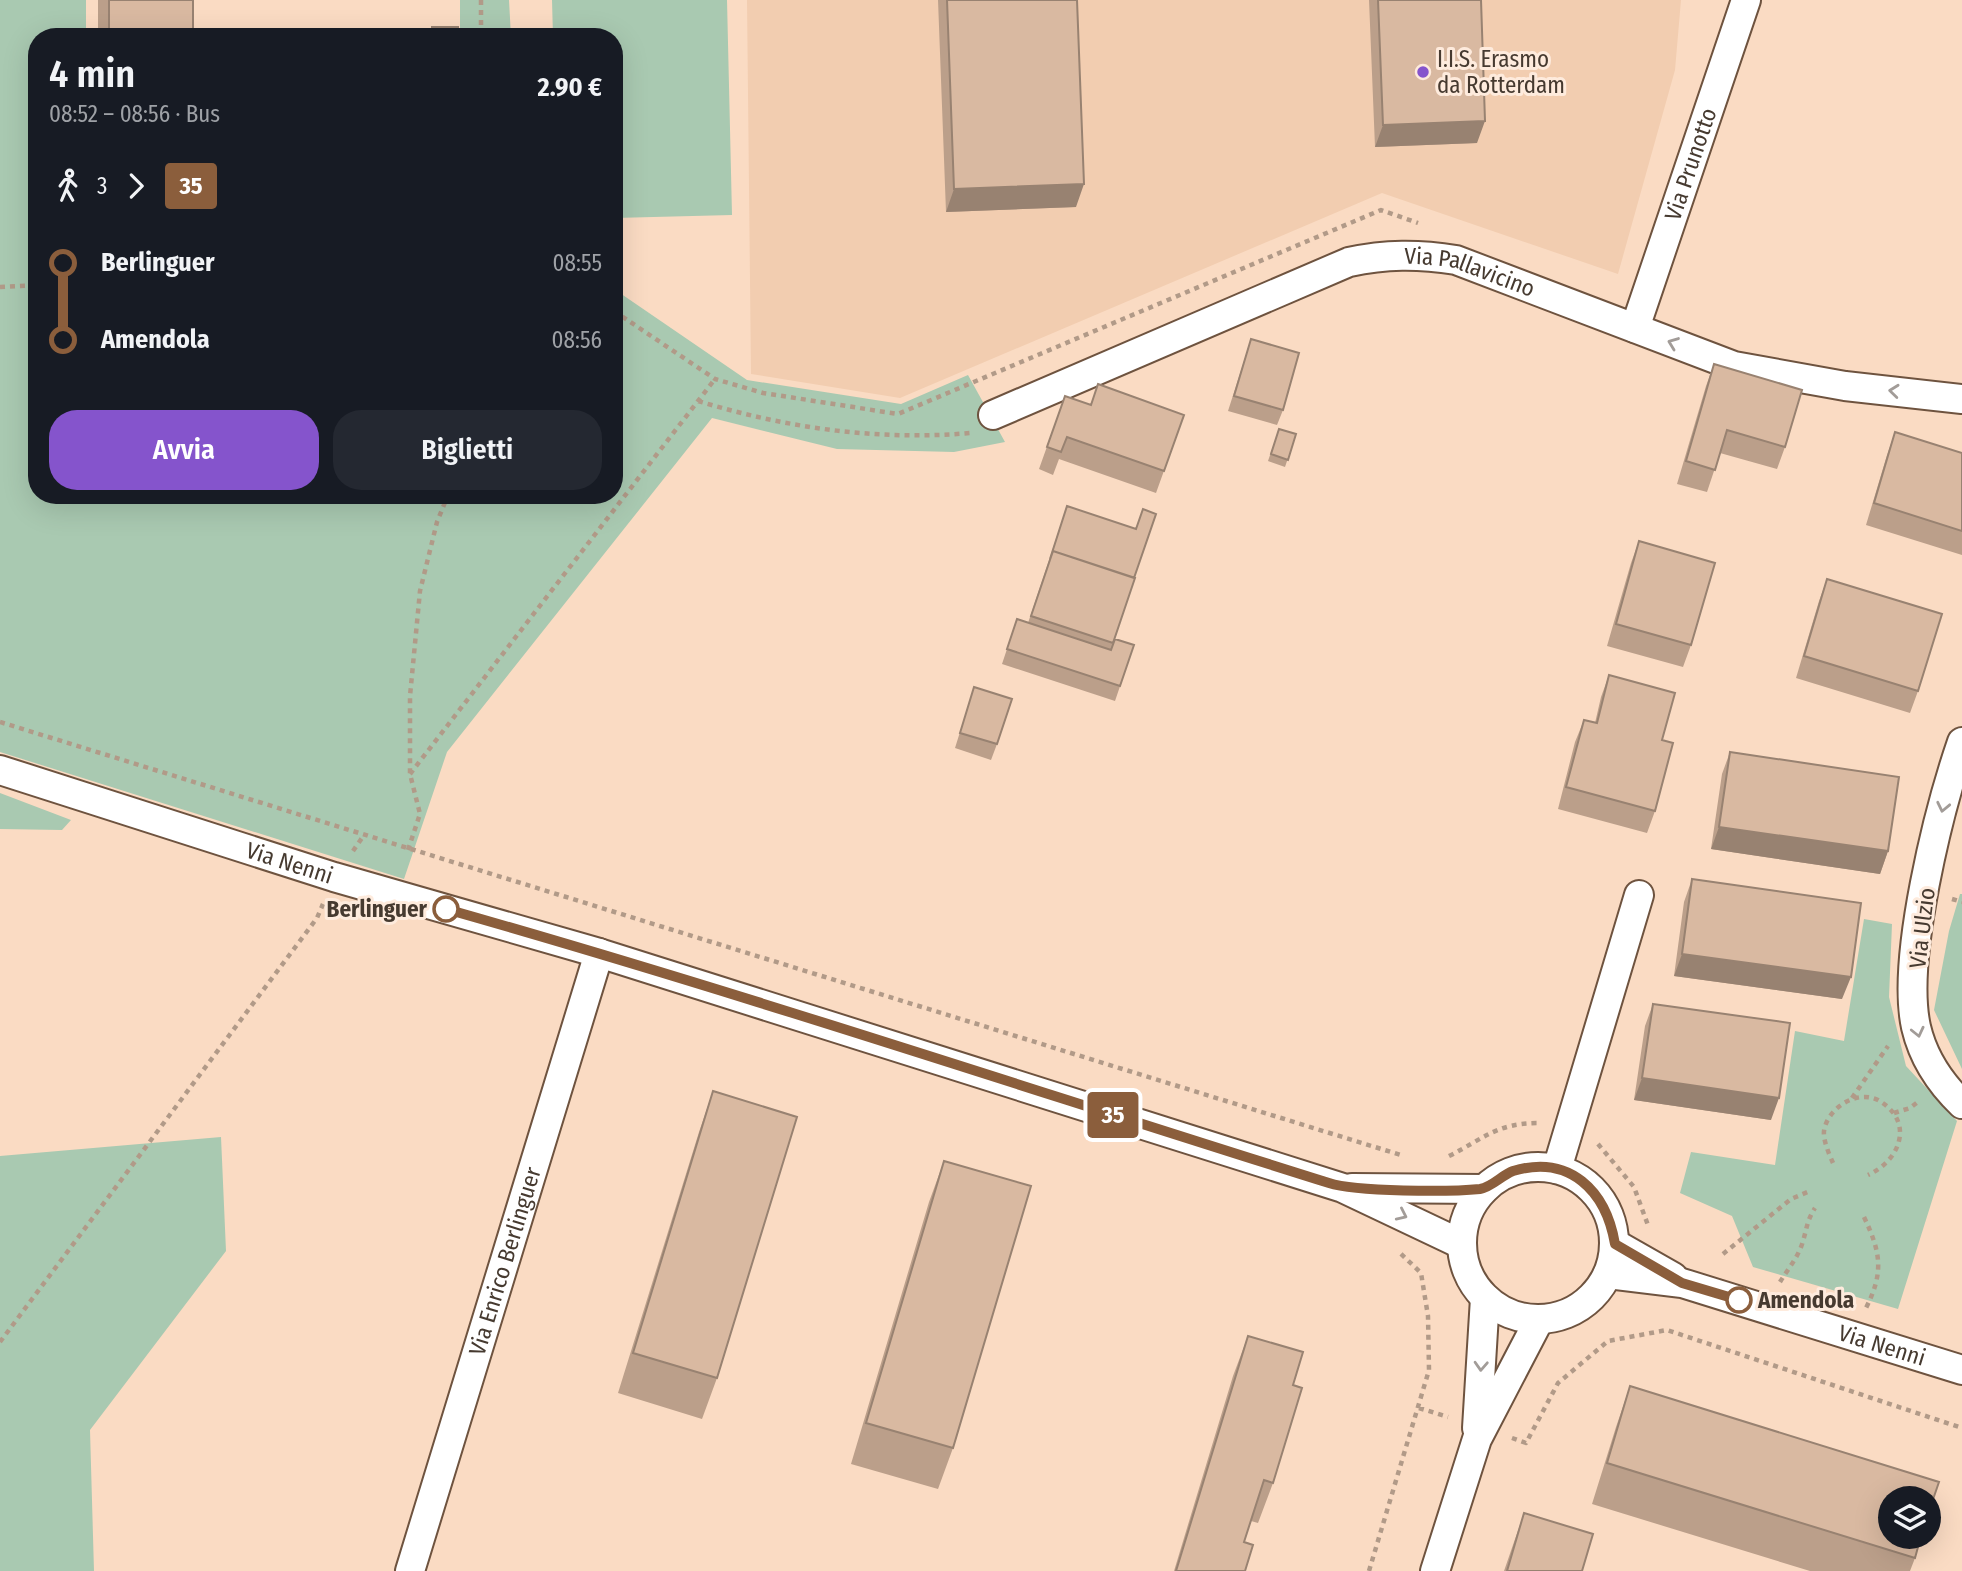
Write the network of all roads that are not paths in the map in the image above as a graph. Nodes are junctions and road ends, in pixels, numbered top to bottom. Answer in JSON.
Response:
{"nodes":[{"id":1,"x":1746,"y":0,"type":"edge"},
{"id":2,"x":1635,"y":328,"type":"junction"},
{"id":3,"x":1962,"y":399,"type":"edge"},
{"id":4,"x":993,"y":415,"type":"road end"},
{"id":5,"x":1962,"y":742,"type":"edge"},
{"id":6,"x":0,"y":769,"type":"edge"},
{"id":7,"x":1639,"y":895,"type":"dead end"},
{"id":8,"x":599,"y":953,"type":"junction"},
{"id":9,"x":1962,"y":1104,"type":"edge"},
{"id":10,"x":1557,"y":1169,"type":"junction"},
{"id":11,"x":1484,"y":1189,"type":"junction"},
{"id":12,"x":1401,"y":1201,"type":"junction"},
{"id":13,"x":1461,"y":1244,"type":"junction"},
{"id":14,"x":1615,"y":1244,"type":"junction"},
{"id":15,"x":1608,"y":1274,"type":"junction"},
{"id":16,"x":1682,"y":1283,"type":"junction"},
{"id":17,"x":1485,"y":1298,"type":"junction"},
{"id":18,"x":1539,"y":1320,"type":"junction"},
{"id":19,"x":1962,"y":1370,"type":"edge"},
{"id":20,"x":1479,"y":1431,"type":"junction"},
{"id":21,"x":410,"y":1571,"type":"edge"},
{"id":22,"x":1434,"y":1571,"type":"edge"}],
"edges":[{"from":1,"to":2,"type":"street","name":"Via Prunotto"},
{"from":3,"to":2,"type":"street","name":"Via Pallavicino","one_way":true},
{"from":2,"to":4,"type":"street","name":"Via Pallavicino"},
{"from":5,"to":9,"type":"street","name":"Via Ulzio","one_way":true},
{"from":6,"to":8,"type":"street","name":"Via Nenni"},
{"from":7,"to":10,"type":"street"},
{"from":8,"to":12,"type":"street","name":"Via Nenni"},
{"from":8,"to":21,"type":"street","name":"Via Enrico Berlinguer"},
{"from":10,"to":11,"type":"street"},
{"from":10,"to":14,"type":"street"},
{"from":11,"to":12,"type":"street","name":"Via Nenni"},
{"from":11,"to":13,"type":"street"},
{"from":12,"to":13,"type":"street","name":"Via Nenni","one_way":true},
{"from":13,"to":17,"type":"street"},
{"from":14,"to":15,"type":"street"},
{"from":14,"to":16,"type":"street","name":"Via Nenni"},
{"from":15,"to":16,"type":"street","name":"Via Nenni"},
{"from":15,"to":18,"type":"street"},
{"from":16,"to":19,"type":"street","name":"Via Nenni"},
{"from":17,"to":18,"type":"street"},
{"from":17,"to":20,"type":"street","one_way":true},
{"from":18,"to":20,"type":"street"},
{"from":20,"to":22,"type":"street"}]}
